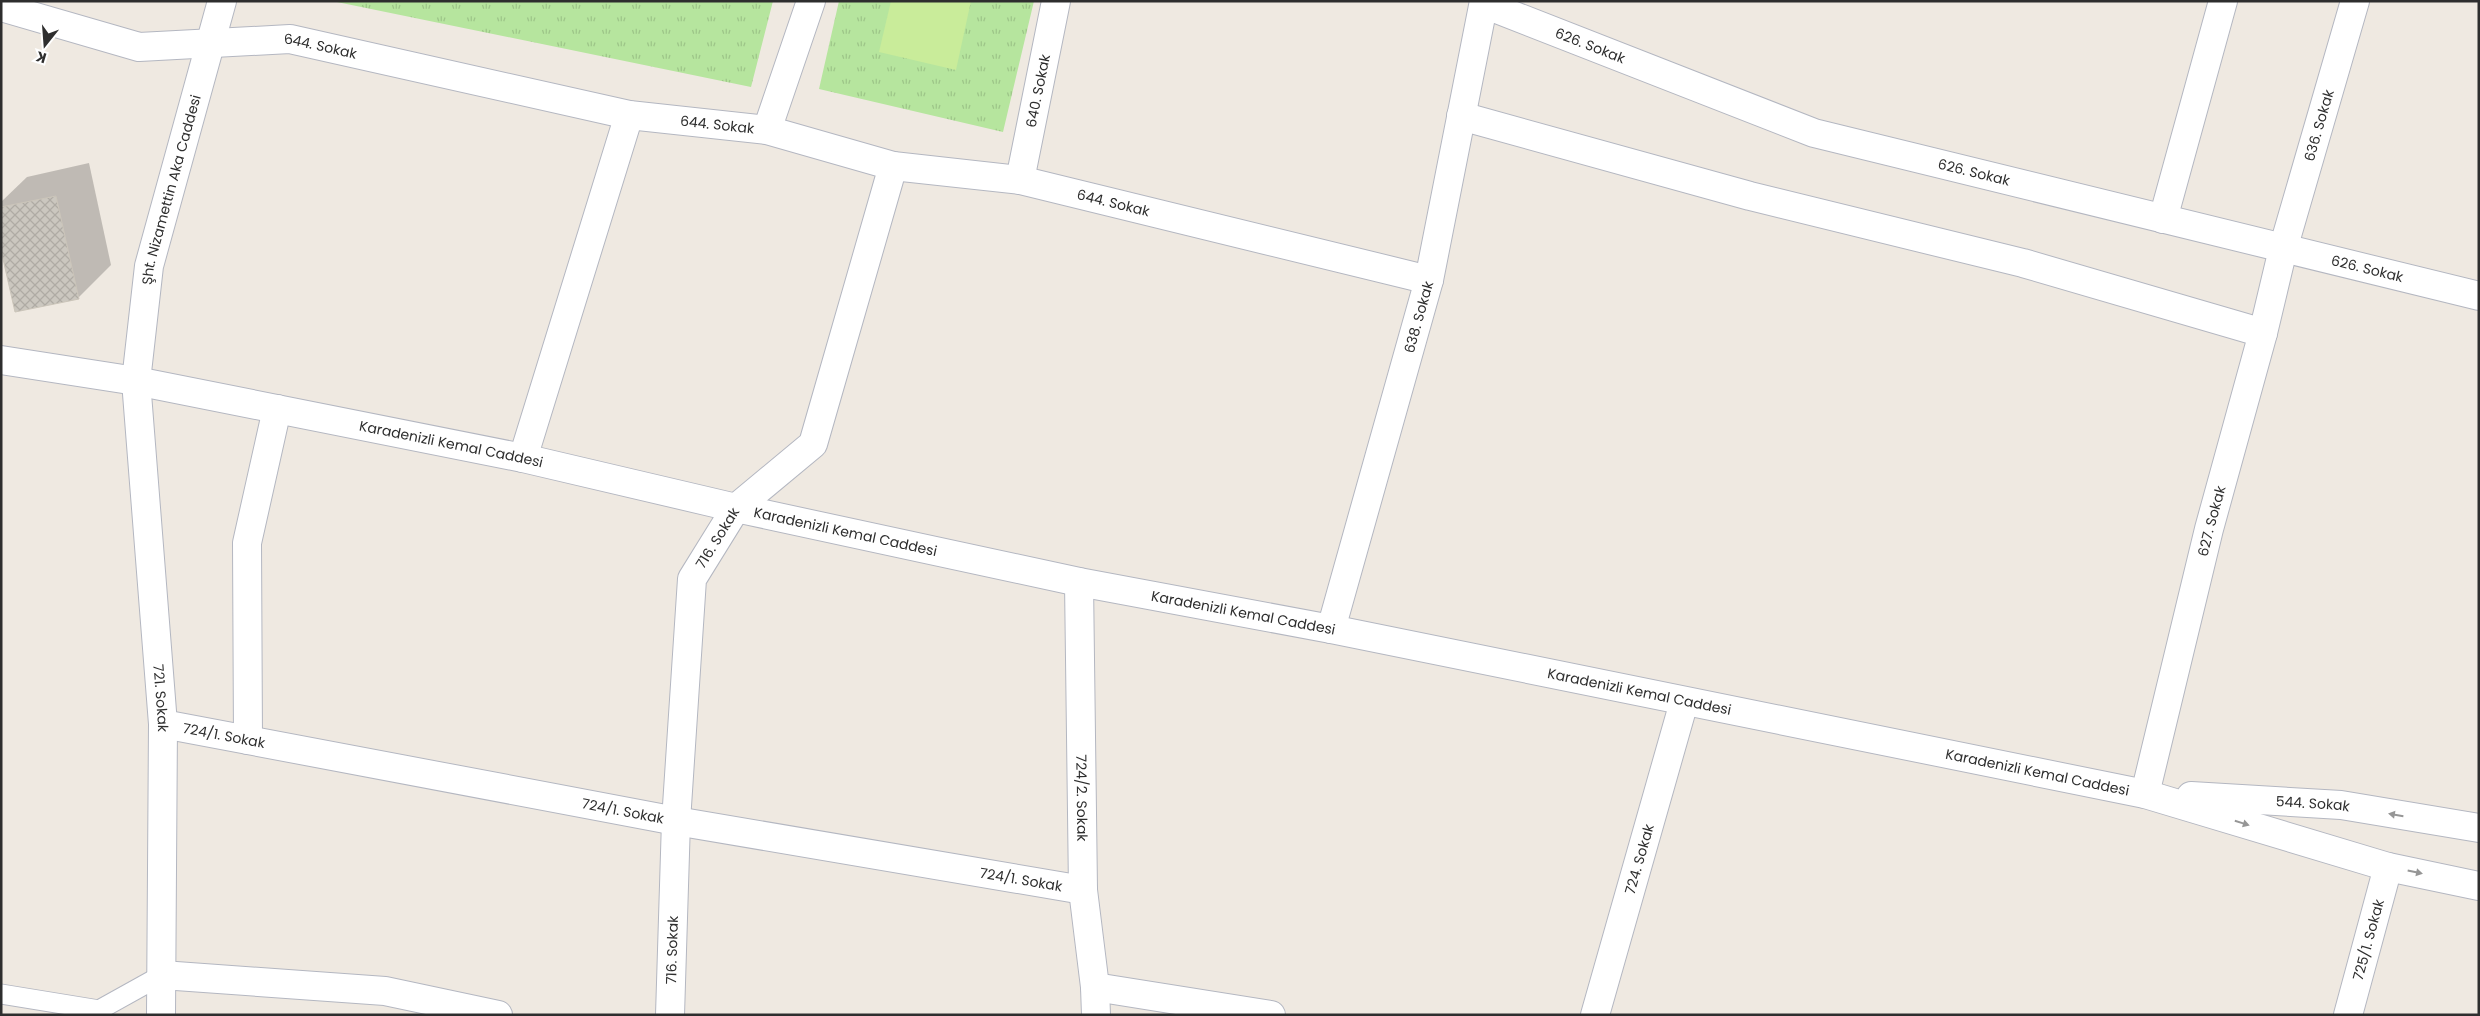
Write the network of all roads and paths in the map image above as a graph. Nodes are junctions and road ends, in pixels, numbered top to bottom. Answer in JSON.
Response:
{"nodes":[{"id":1,"x":222,"y":1,"type":"edge"},
{"id":2,"x":811,"y":1,"type":"edge"},
{"id":3,"x":1056,"y":1,"type":"edge"},
{"id":4,"x":2223,"y":1,"type":"edge"},
{"id":5,"x":2355,"y":1,"type":"edge"},
{"id":6,"x":1484,"y":2,"type":"edge"},
{"id":7,"x":1,"y":7,"type":"edge"},
{"id":8,"x":211,"y":44,"type":"junction"},
{"id":9,"x":628,"y":115,"type":"junction"},
{"id":10,"x":1461,"y":116,"type":"junction"},
{"id":11,"x":767,"y":130,"type":"junction"},
{"id":12,"x":893,"y":166,"type":"junction"},
{"id":13,"x":1020,"y":180,"type":"junction"},
{"id":14,"x":2163,"y":219,"type":"junction"},
{"id":15,"x":2283,"y":249,"type":"junction"},
{"id":16,"x":1429,"y":280,"type":"junction"},
{"id":17,"x":2479,"y":296,"type":"edge"},
{"id":18,"x":2263,"y":333,"type":"junction"},
{"id":19,"x":1,"y":360,"type":"edge"},
{"id":20,"x":136,"y":381,"type":"junction"},
{"id":21,"x":277,"y":409,"type":"junction"},
{"id":22,"x":523,"y":458,"type":"junction"},
{"id":23,"x":736,"y":508,"type":"junction"},
{"id":24,"x":1079,"y":582,"type":"junction"},
{"id":25,"x":1331,"y":629,"type":"junction"},
{"id":26,"x":1684,"y":702,"type":"junction"},
{"id":27,"x":162,"y":724,"type":"junction"},
{"id":28,"x":248,"y":740,"type":"junction"},
{"id":29,"x":2145,"y":794,"type":"junction"},
{"id":30,"x":676,"y":821,"type":"junction"},
{"id":31,"x":2479,"y":828,"type":"edge"},
{"id":32,"x":2388,"y":867,"type":"junction"},
{"id":33,"x":2479,"y":886,"type":"edge"},
{"id":34,"x":1083,"y":890,"type":"junction"},
{"id":35,"x":162,"y":975,"type":"junction"},
{"id":36,"x":1095,"y":987,"type":"junction"},
{"id":37,"x":1,"y":994,"type":"edge"},
{"id":38,"x":383,"y":1003,"type":"edge"},
{"id":39,"x":161,"y":1015,"type":"edge"},
{"id":40,"x":498,"y":1015,"type":"edge"},
{"id":41,"x":670,"y":1015,"type":"edge"},
{"id":42,"x":1096,"y":1015,"type":"edge"},
{"id":43,"x":1271,"y":1015,"type":"edge"},
{"id":44,"x":1595,"y":1015,"type":"edge"},
{"id":45,"x":2348,"y":1015,"type":"edge"}],
"edges":[{"from":1,"to":8,"type":"street","name":"Şht. Nizamettin Aka Caddesi"},
{"from":2,"to":11,"type":"street"},
{"from":3,"to":13,"type":"street","name":"640. Sokak"},
{"from":4,"to":14,"type":"street"},
{"from":5,"to":15,"type":"street","name":"636. Sokak"},
{"from":6,"to":10,"type":"street","name":"638. Sokak"},
{"from":6,"to":14,"type":"street","name":"626. Sokak"},
{"from":7,"to":8,"type":"street","name":"644. Sokak"},
{"from":8,"to":9,"type":"street","name":"644. Sokak"},
{"from":8,"to":20,"type":"street","name":"Şht. Nizamettin Aka Caddesi"},
{"from":9,"to":11,"type":"street","name":"644. Sokak"},
{"from":9,"to":22,"type":"street"},
{"from":10,"to":16,"type":"street","name":"638. Sokak"},
{"from":10,"to":18,"type":"street"},
{"from":11,"to":12,"type":"street","name":"644. Sokak"},
{"from":12,"to":13,"type":"street","name":"644. Sokak"},
{"from":12,"to":23,"type":"street","name":"716. Sokak"},
{"from":13,"to":16,"type":"street","name":"644. Sokak"},
{"from":14,"to":15,"type":"street","name":"626. Sokak"},
{"from":15,"to":17,"type":"street","name":"626. Sokak"},
{"from":15,"to":18,"type":"street","name":"627. Sokak"},
{"from":16,"to":25,"type":"street","name":"638. Sokak"},
{"from":18,"to":29,"type":"street","name":"627. Sokak"},
{"from":19,"to":20,"type":"street","name":"Karadenizli Kemal Caddesi"},
{"from":20,"to":21,"type":"street","name":"Karadenizli Kemal Caddesi"},
{"from":20,"to":27,"type":"street","name":"721. Sokak"},
{"from":21,"to":22,"type":"street","name":"Karadenizli Kemal Caddesi"},
{"from":21,"to":28,"type":"street"},
{"from":22,"to":23,"type":"street","name":"Karadenizli Kemal Caddesi"},
{"from":23,"to":24,"type":"street","name":"Karadenizli Kemal Caddesi"},
{"from":23,"to":30,"type":"street","name":"716. Sokak"},
{"from":24,"to":25,"type":"street","name":"Karadenizli Kemal Caddesi"},
{"from":24,"to":34,"type":"street","name":"724/2. Sokak"},
{"from":25,"to":26,"type":"street","name":"Karadenizli Kemal Caddesi"},
{"from":26,"to":29,"type":"street","name":"Karadenizli Kemal Caddesi"},
{"from":26,"to":44,"type":"street","name":"724. Sokak"},
{"from":27,"to":28,"type":"street","name":"724/1. Sokak"},
{"from":27,"to":35,"type":"street","name":"721. Sokak"},
{"from":28,"to":30,"type":"street","name":"724/1. Sokak"},
{"from":31,"to":29,"type":"street","name":"544. Sokak","one_way":true},
{"from":29,"to":32,"type":"street","name":"Karadenizli Kemal Caddesi","one_way":true},
{"from":30,"to":34,"type":"street","name":"724/1. Sokak"},
{"from":30,"to":41,"type":"street","name":"716. Sokak"},
{"from":32,"to":33,"type":"street","name":"Karadenizli Kemal Caddesi","one_way":true},
{"from":32,"to":45,"type":"street","name":"725/1. Sokak"},
{"from":34,"to":36,"type":"street","name":"724/2. Sokak"},
{"from":35,"to":37,"type":"lane"},
{"from":35,"to":38,"type":"street"},
{"from":35,"to":39,"type":"street","name":"721. Sokak"},
{"from":36,"to":42,"type":"street","name":"724/2. Sokak"},
{"from":36,"to":43,"type":"street"},
{"from":38,"to":40,"type":"street"}]}
